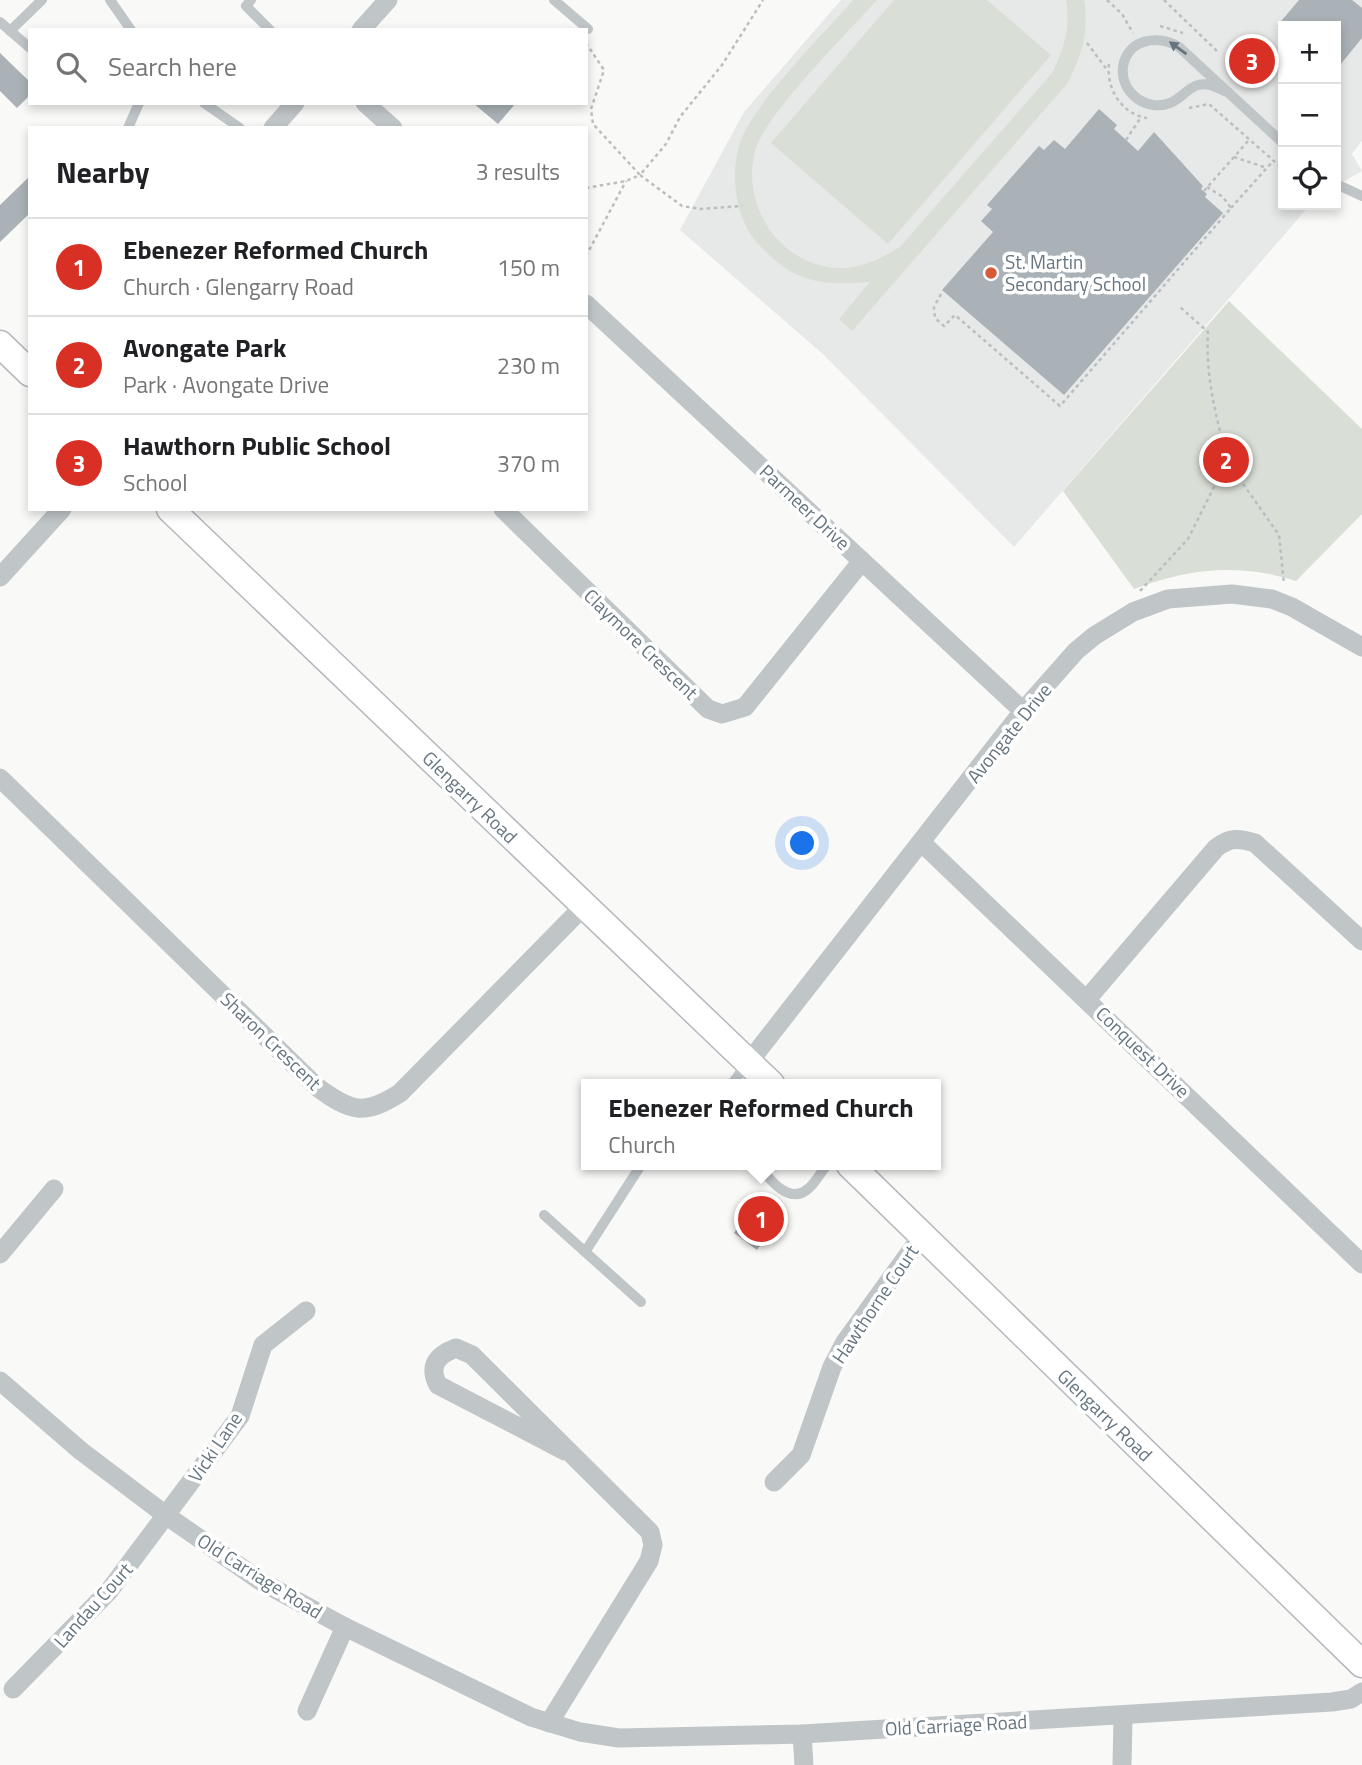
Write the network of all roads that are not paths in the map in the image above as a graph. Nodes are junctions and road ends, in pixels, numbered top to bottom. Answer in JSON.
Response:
{"nodes":[{"id":1,"x":42,"y":0,"type":"edge"},
{"id":2,"x":110,"y":0,"type":"edge"},
{"id":3,"x":251,"y":0,"type":"edge"},
{"id":4,"x":388,"y":0,"type":"edge"},
{"id":5,"x":554,"y":0,"type":"edge"},
{"id":6,"x":0,"y":22,"type":"edge"},
{"id":7,"x":130,"y":28,"type":"edge"},
{"id":8,"x":268,"y":28,"type":"edge"},
{"id":9,"x":363,"y":28,"type":"edge"},
{"id":10,"x":587,"y":28,"type":"edge"},
{"id":11,"x":10,"y":31,"type":"junction"},
{"id":12,"x":28,"y":46,"type":"edge"},
{"id":13,"x":1229,"y":93,"type":"junction"},
{"id":14,"x":138,"y":105,"type":"edge"},
{"id":15,"x":207,"y":105,"type":"edge"},
{"id":16,"x":293,"y":105,"type":"edge"},
{"id":17,"x":375,"y":109,"type":"edge"},
{"id":18,"x":129,"y":126,"type":"edge"},
{"id":19,"x":237,"y":126,"type":"edge"},
{"id":20,"x":275,"y":126,"type":"edge"},
{"id":21,"x":391,"y":126,"type":"edge"},
{"id":22,"x":1278,"y":138,"type":"edge"},
{"id":23,"x":1341,"y":186,"type":"edge"},
{"id":24,"x":1362,"y":196,"type":"edge"},
{"id":25,"x":588,"y":306,"type":"edge"},
{"id":26,"x":0,"y":344,"type":"edge"},
{"id":27,"x":28,"y":371,"type":"edge"},
{"id":28,"x":60,"y":511,"type":"edge"},
{"id":29,"x":172,"y":511,"type":"edge"},
{"id":30,"x":505,"y":511,"type":"edge"},
{"id":31,"x":862,"y":561,"type":"junction"},
{"id":32,"x":0,"y":577,"type":"edge"},
{"id":33,"x":1362,"y":647,"type":"edge"},
{"id":34,"x":1023,"y":711,"type":"junction"},
{"id":35,"x":0,"y":778,"type":"edge"},
{"id":36,"x":922,"y":843,"type":"junction"},
{"id":37,"x":583,"y":907,"type":"junction"},
{"id":38,"x":1362,"y":941,"type":"edge"},
{"id":39,"x":1087,"y":998,"type":"junction"},
{"id":40,"x":749,"y":1062,"type":"junction"},
{"id":41,"x":736,"y":1079,"type":"edge"},
{"id":42,"x":766,"y":1079,"type":"edge"},
{"id":43,"x":638,"y":1170,"type":"edge"},
{"id":44,"x":763,"y":1170,"type":"edge"},
{"id":45,"x":823,"y":1170,"type":"edge"},
{"id":46,"x":854,"y":1170,"type":"edge"},
{"id":47,"x":54,"y":1189,"type":"dead end"},
{"id":48,"x":544,"y":1214,"type":"dead end"},
{"id":49,"x":921,"y":1237,"type":"junction"},
{"id":50,"x":585,"y":1252,"type":"junction"},
{"id":51,"x":0,"y":1254,"type":"edge"},
{"id":52,"x":1362,"y":1264,"type":"edge"},
{"id":53,"x":640,"y":1303,"type":"dead end"},
{"id":54,"x":306,"y":1311,"type":"dead end"},
{"id":55,"x":0,"y":1381,"type":"edge"},
{"id":56,"x":565,"y":1451,"type":"junction"},
{"id":57,"x":774,"y":1482,"type":"dead end"},
{"id":58,"x":167,"y":1516,"type":"junction"},
{"id":59,"x":345,"y":1627,"type":"junction"},
{"id":60,"x":1362,"y":1664,"type":"edge"},
{"id":61,"x":13,"y":1689,"type":"dead end"},
{"id":62,"x":1362,"y":1692,"type":"edge"},
{"id":63,"x":307,"y":1710,"type":"dead end"},
{"id":64,"x":1123,"y":1717,"type":"junction"},
{"id":65,"x":549,"y":1723,"type":"junction"},
{"id":66,"x":802,"y":1734,"type":"junction"},
{"id":67,"x":804,"y":1765,"type":"edge"},
{"id":68,"x":1122,"y":1765,"type":"edge"}],
"edges":[{"from":1,"to":11,"type":"lane"},
{"from":2,"to":7,"type":"lane"},
{"from":3,"to":8,"type":"lane"},
{"from":4,"to":9,"type":"street"},
{"from":5,"to":10,"type":"lane"},
{"from":6,"to":11,"type":"lane"},
{"from":11,"to":12,"type":"lane"},
{"from":13,"to":13,"type":"lane","one_way":true},
{"from":13,"to":22,"type":"lane"},
{"from":14,"to":18,"type":"lane"},
{"from":15,"to":19,"type":"lane"},
{"from":16,"to":20,"type":"street"},
{"from":17,"to":21,"type":"street"},
{"from":23,"to":24,"type":"lane"},
{"from":25,"to":31,"type":"street","name":"Parmeer Drive"},
{"from":26,"to":27,"type":"street"},
{"from":28,"to":32,"type":"street"},
{"from":29,"to":37,"type":"street","name":"Glengarry Road"},
{"from":30,"to":31,"type":"street","name":"Claymore Crescent"},
{"from":31,"to":34,"type":"street","name":"Parmeer Drive"},
{"from":33,"to":34,"type":"street","name":"Avongate Drive"},
{"from":34,"to":36,"type":"street","name":"Avongate Drive"},
{"from":35,"to":37,"type":"street","name":"Sharon Crescent"},
{"from":36,"to":39,"type":"street","name":"Conquest Drive"},
{"from":36,"to":40,"type":"street","name":"Avongate Drive"},
{"from":37,"to":40,"type":"street","name":"Glengarry Road"},
{"from":38,"to":39,"type":"street"},
{"from":39,"to":52,"type":"street","name":"Conquest Drive"},
{"from":40,"to":41,"type":"lane"},
{"from":40,"to":42,"type":"street","name":"Glengarry Road"},
{"from":43,"to":50,"type":"lane"},
{"from":44,"to":45,"type":"lane"},
{"from":46,"to":49,"type":"street","name":"Glengarry Road"},
{"from":47,"to":51,"type":"street"},
{"from":48,"to":50,"type":"lane"},
{"from":49,"to":57,"type":"street","name":"Hawthorne Court"},
{"from":49,"to":60,"type":"street","name":"Glengarry Road"},
{"from":50,"to":53,"type":"lane"},
{"from":54,"to":58,"type":"street","name":"Vicki Lane"},
{"from":55,"to":58,"type":"street","name":"Old Carriage Road"},
{"from":56,"to":56,"type":"street"},
{"from":56,"to":65,"type":"street"},
{"from":58,"to":59,"type":"street","name":"Old Carriage Road"},
{"from":58,"to":61,"type":"street","name":"Landau Court"},
{"from":59,"to":63,"type":"street"},
{"from":59,"to":65,"type":"street","name":"Old Carriage Road"},
{"from":62,"to":64,"type":"street","name":"Old Carriage Road"},
{"from":64,"to":66,"type":"street","name":"Old Carriage Road"},
{"from":64,"to":68,"type":"street"},
{"from":65,"to":66,"type":"street","name":"Old Carriage Road"},
{"from":66,"to":67,"type":"street"}]}
